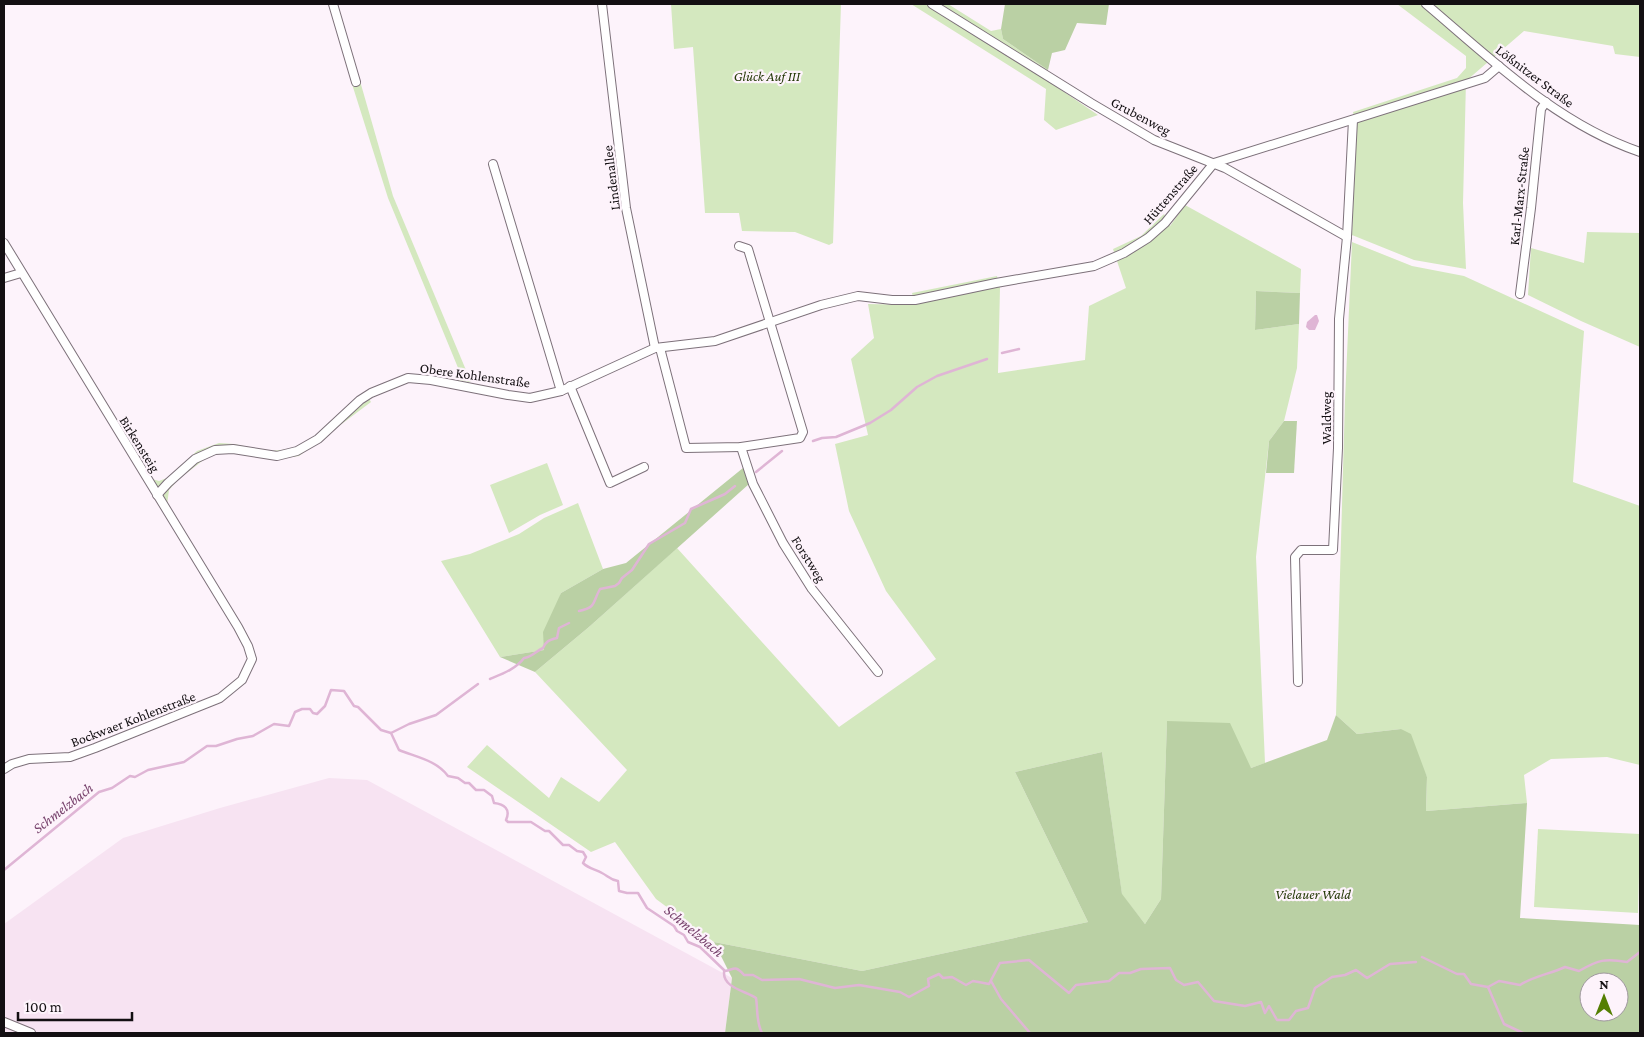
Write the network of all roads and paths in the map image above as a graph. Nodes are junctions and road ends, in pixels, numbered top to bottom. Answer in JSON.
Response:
{"nodes":[{"id":1,"x":333,"y":4,"type":"edge"},
{"id":2,"x":602,"y":4,"type":"edge"},
{"id":3,"x":932,"y":4,"type":"edge"},
{"id":4,"x":1426,"y":4,"type":"edge"},
{"id":5,"x":1499,"y":66,"type":"junction"},
{"id":6,"x":356,"y":82,"type":"dead end"},
{"id":7,"x":1546,"y":102,"type":"junction"},
{"id":8,"x":1353,"y":120,"type":"junction"},
{"id":9,"x":1640,"y":152,"type":"edge"},
{"id":10,"x":1214,"y":163,"type":"junction"},
{"id":11,"x":493,"y":164,"type":"dead end"},
{"id":12,"x":1347,"y":236,"type":"junction"},
{"id":13,"x":4,"y":243,"type":"edge"},
{"id":14,"x":739,"y":246,"type":"dead end"},
{"id":15,"x":21,"y":273,"type":"junction"},
{"id":16,"x":4,"y":278,"type":"edge"},
{"id":17,"x":1520,"y":294,"type":"dead end"},
{"id":18,"x":821,"y":305,"type":"joint"},
{"id":19,"x":770,"y":322,"type":"junction"},
{"id":20,"x":658,"y":348,"type":"junction"},
{"id":21,"x":570,"y":386,"type":"junction"},
{"id":22,"x":561,"y":391,"type":"junction"},
{"id":23,"x":741,"y":447,"type":"junction"},
{"id":24,"x":644,"y":467,"type":"dead end"},
{"id":25,"x":157,"y":495,"type":"junction"},
{"id":26,"x":252,"y":658,"type":"joint"},
{"id":27,"x":878,"y":672,"type":"dead end"},
{"id":28,"x":1298,"y":682,"type":"dead end"},
{"id":29,"x":4,"y":769,"type":"edge"},
{"id":30,"x":4,"y":1022,"type":"edge"},
{"id":31,"x":31,"y":1033,"type":"edge"}],
"edges":[{"from":1,"to":6,"type":"street"},
{"from":2,"to":20,"type":"street","name":"Lindenallee"},
{"from":3,"to":10,"type":"street","name":"Grubenweg"},
{"from":4,"to":5,"type":"street","name":"Lößnitzer Straße"},
{"from":5,"to":7,"type":"street","name":"Lößnitzer Straße"},
{"from":5,"to":8,"type":"street","name":"Hüttenstraße"},
{"from":7,"to":9,"type":"street","name":"Lößnitzer Straße"},
{"from":7,"to":17,"type":"street","name":"Karl-Marx-Straße"},
{"from":8,"to":10,"type":"street","name":"Hüttenstraße"},
{"from":8,"to":12,"type":"street","name":"Waldweg"},
{"from":10,"to":12,"type":"street","name":"Grubenweg"},
{"from":10,"to":18,"type":"street","name":"Hüttenstraße"},
{"from":11,"to":22,"type":"street"},
{"from":12,"to":28,"type":"street","name":"Waldweg"},
{"from":13,"to":15,"type":"street","name":"Birkensteig"},
{"from":14,"to":19,"type":"street"},
{"from":15,"to":16,"type":"street"},
{"from":15,"to":25,"type":"street","name":"Birkensteig"},
{"from":18,"to":19,"type":"street","name":"Obere Kohlenstraße"},
{"from":19,"to":20,"type":"street","name":"Obere Kohlenstraße"},
{"from":19,"to":23,"type":"street"},
{"from":20,"to":21,"type":"street","name":"Obere Kohlenstraße"},
{"from":20,"to":23,"type":"street"},
{"from":21,"to":22,"type":"street","name":"Obere Kohlenstraße"},
{"from":21,"to":24,"type":"street"},
{"from":22,"to":25,"type":"street","name":"Obere Kohlenstraße"},
{"from":23,"to":27,"type":"street","name":"Forstweg"},
{"from":25,"to":26,"type":"street","name":"Birkensteig"},
{"from":26,"to":29,"type":"street","name":"Bockwaer Kohlenstraße"},
{"from":30,"to":31,"type":"street"}]}
